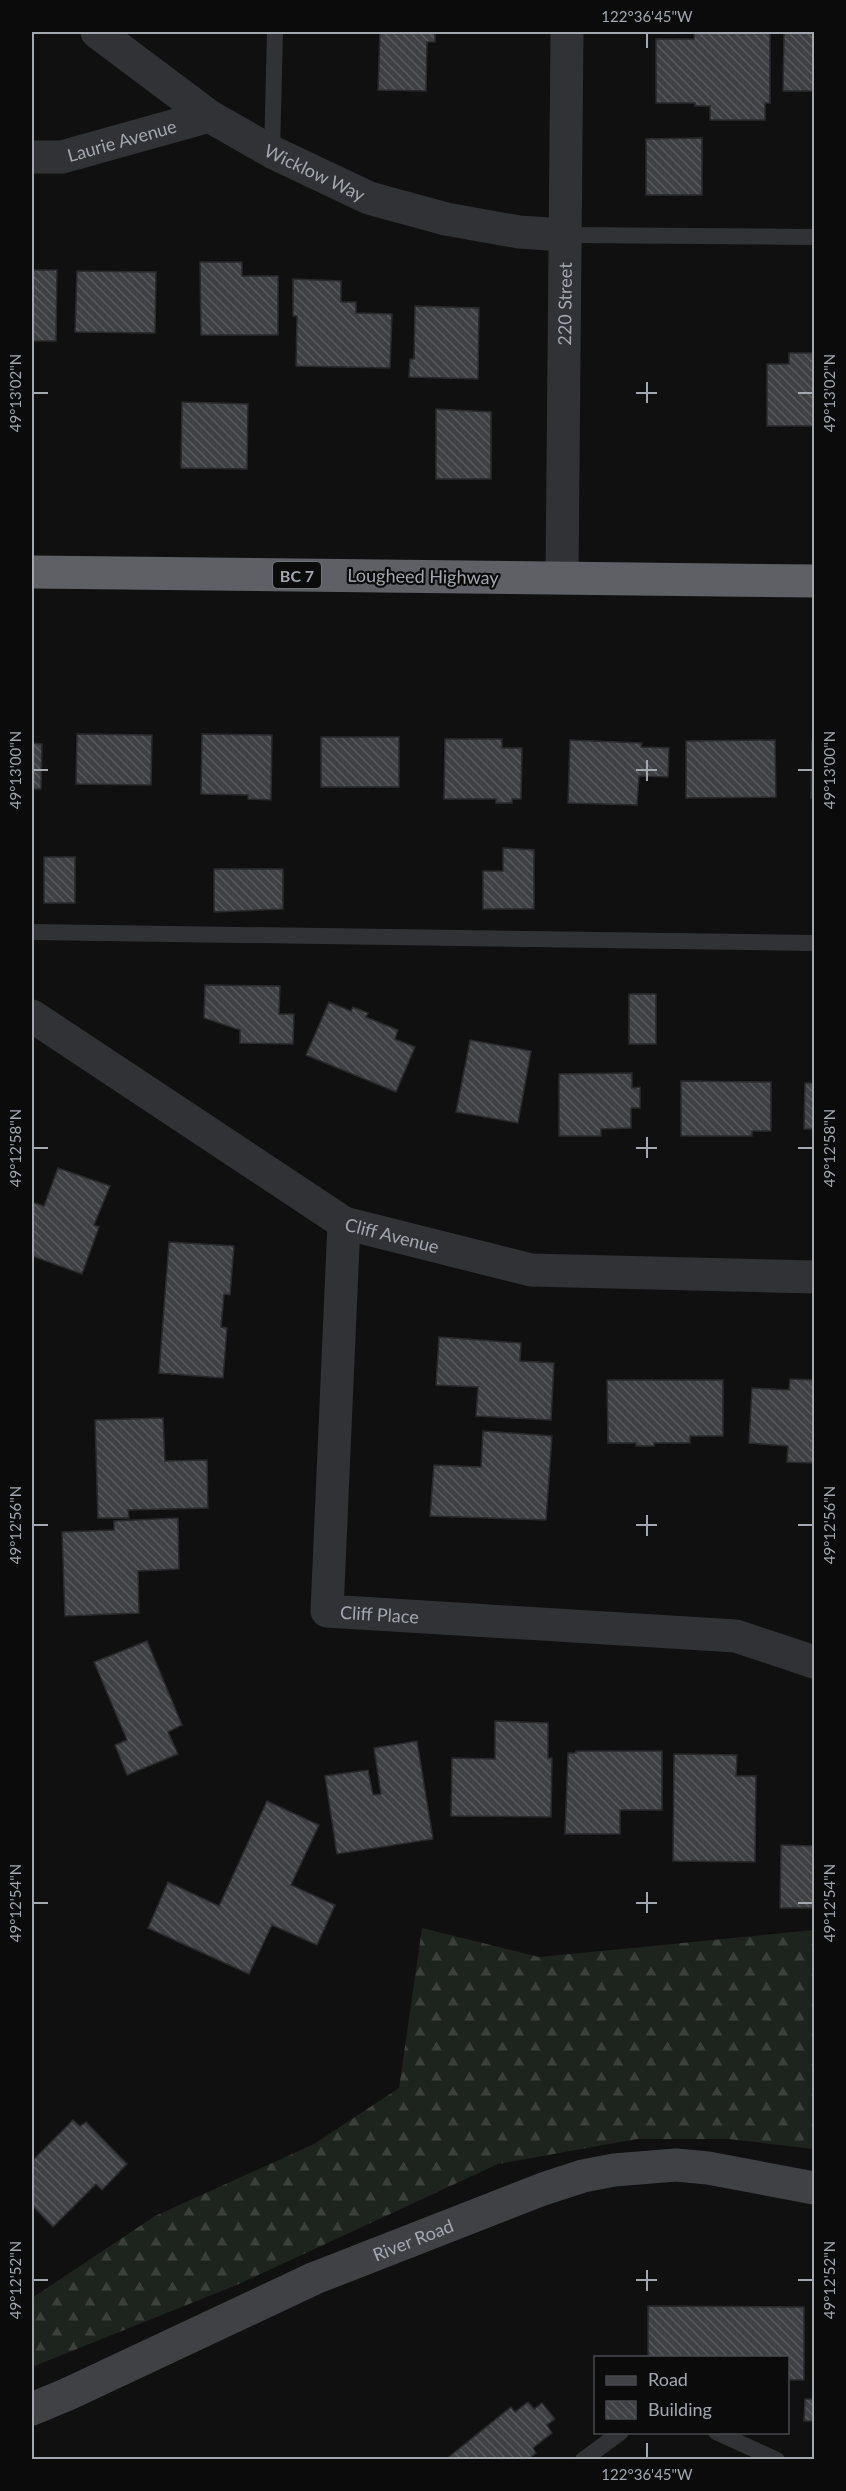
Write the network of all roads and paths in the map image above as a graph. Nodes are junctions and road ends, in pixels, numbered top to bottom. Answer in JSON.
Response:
{"nodes":[{"id":1,"x":97,"y":32,"type":"edge"},
{"id":2,"x":275,"y":32,"type":"edge"},
{"id":3,"x":567,"y":32,"type":"edge"},
{"id":4,"x":209,"y":116,"type":"junction"},
{"id":5,"x":272,"y":152,"type":"junction"},
{"id":6,"x":32,"y":157,"type":"edge"},
{"id":7,"x":565,"y":235,"type":"junction"},
{"id":8,"x":814,"y":237,"type":"edge"},
{"id":9,"x":32,"y":572,"type":"edge"},
{"id":10,"x":562,"y":577,"type":"junction"},
{"id":11,"x":814,"y":581,"type":"edge"},
{"id":12,"x":32,"y":932,"type":"edge"},
{"id":13,"x":814,"y":943,"type":"edge"},
{"id":14,"x":32,"y":1016,"type":"edge"},
{"id":15,"x":344,"y":1223,"type":"junction"},
{"id":16,"x":814,"y":1277,"type":"edge"},
{"id":17,"x":814,"y":1662,"type":"edge"},
{"id":18,"x":814,"y":2188,"type":"edge"},
{"id":19,"x":32,"y":2409,"type":"edge"},
{"id":20,"x":620,"y":2434,"type":"edge"},
{"id":21,"x":718,"y":2434,"type":"edge"},
{"id":22,"x":583,"y":2460,"type":"edge"},
{"id":23,"x":777,"y":2460,"type":"edge"}],
"edges":[{"from":1,"to":4,"type":"street","name":"Wicklow Way"},
{"from":2,"to":5,"type":"lane"},
{"from":3,"to":7,"type":"street","name":"220 Street"},
{"from":4,"to":5,"type":"street","name":"Wicklow Way"},
{"from":4,"to":6,"type":"street","name":"Laurie Avenue"},
{"from":5,"to":7,"type":"street","name":"Wicklow Way"},
{"from":7,"to":8,"type":"lane"},
{"from":7,"to":10,"type":"street","name":"220 Street"},
{"from":9,"to":10,"type":"highway","name":"Lougheed Highway","number":"BC 7"},
{"from":10,"to":11,"type":"highway","name":"Lougheed Highway","number":"BC 7"},
{"from":12,"to":13,"type":"lane"},
{"from":14,"to":15,"type":"street","name":"Cliff Avenue"},
{"from":15,"to":16,"type":"street","name":"Cliff Avenue"},
{"from":15,"to":17,"type":"street","name":"Cliff Place"},
{"from":18,"to":19,"type":"street","name":"River Road"},
{"from":20,"to":22,"type":"lane"},
{"from":21,"to":23,"type":"lane"}]}
